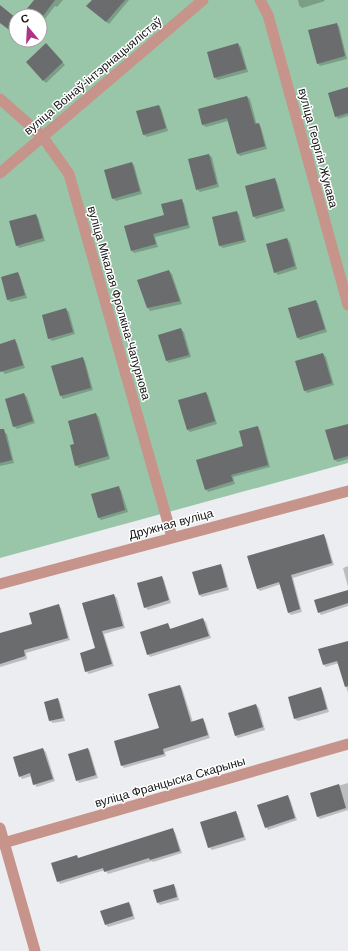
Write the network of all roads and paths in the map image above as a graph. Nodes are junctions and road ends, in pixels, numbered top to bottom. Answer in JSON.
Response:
{"nodes":[{"id":1,"x":203,"y":0,"type":"edge"},
{"id":2,"x":260,"y":0,"type":"edge"},
{"id":3,"x":0,"y":99,"type":"edge"},
{"id":4,"x":42,"y":136,"type":"junction"},
{"id":5,"x":0,"y":173,"type":"edge"},
{"id":6,"x":348,"y":305,"type":"edge"},
{"id":7,"x":348,"y":491,"type":"edge"},
{"id":8,"x":172,"y":537,"type":"junction"},
{"id":9,"x":0,"y":584,"type":"edge"},
{"id":10,"x":348,"y":744,"type":"edge"},
{"id":11,"x":0,"y":828,"type":"edge"},
{"id":12,"x":2,"y":843,"type":"edge"},
{"id":13,"x":36,"y":951,"type":"edge"}],
"edges":[{"from":1,"to":4,"type":"street","name":"вуліца Воінаў-інтэрнацыялістаў"},
{"from":2,"to":6,"type":"street","name":"вуліца Георгія Жукава"},
{"from":3,"to":4,"type":"street","name":"вуліца Мікалая Фролкіна-Чапурнова"},
{"from":4,"to":5,"type":"street","name":"вуліца Воінаў-інтэрнацыялістаў"},
{"from":4,"to":8,"type":"street","name":"вуліца Мікалая Фролкіна-Чапурнова"},
{"from":7,"to":8,"type":"street","name":"Дружная вуліца"},
{"from":8,"to":9,"type":"street","name":"Дружная вуліца"},
{"from":10,"to":12,"type":"street","name":"вуліца Францыска Скарыны"},
{"from":11,"to":12,"type":"street"},
{"from":12,"to":13,"type":"street"}]}
